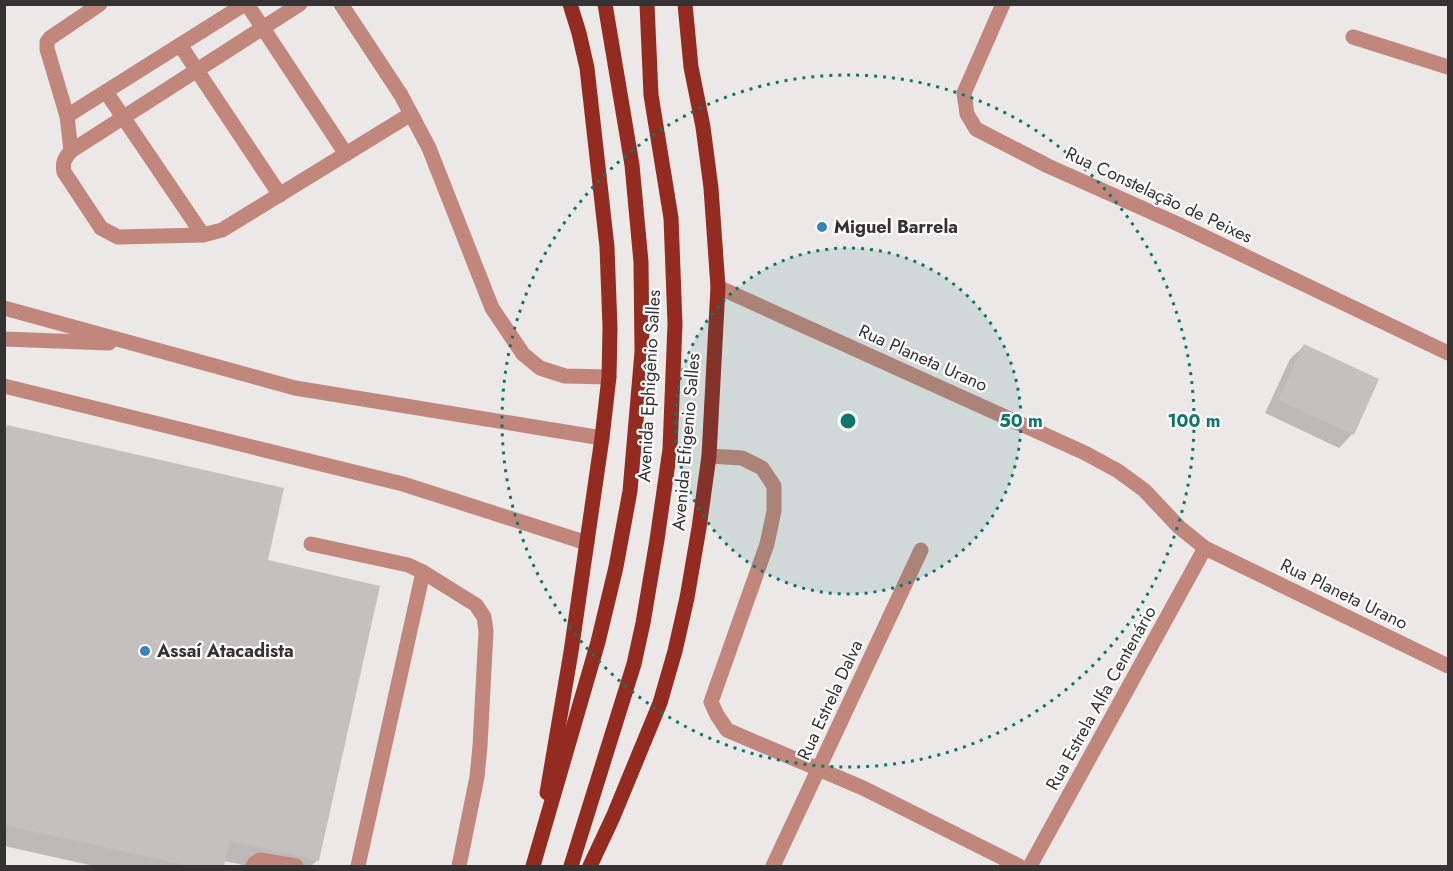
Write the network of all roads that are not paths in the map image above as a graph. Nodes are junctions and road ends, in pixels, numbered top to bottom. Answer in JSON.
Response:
{"nodes":[{"id":1,"x":100,"y":4,"type":"edge"},
{"id":2,"x":246,"y":4,"type":"edge"},
{"id":3,"x":300,"y":4,"type":"edge"},
{"id":4,"x":341,"y":4,"type":"edge"},
{"id":5,"x":570,"y":4,"type":"edge"},
{"id":6,"x":578,"y":4,"type":"edge"},
{"id":7,"x":605,"y":4,"type":"edge"},
{"id":8,"x":647,"y":4,"type":"edge"},
{"id":9,"x":685,"y":4,"type":"edge"},
{"id":10,"x":1003,"y":4,"type":"edge"},
{"id":11,"x":263,"y":28,"type":"junction"},
{"id":12,"x":579,"y":33,"type":"junction"},
{"id":13,"x":1353,"y":37,"type":"dead end"},
{"id":14,"x":180,"y":45,"type":"junction"},
{"id":15,"x":1449,"y":67,"type":"edge"},
{"id":16,"x":197,"y":70,"type":"junction"},
{"id":17,"x":106,"y":92,"type":"junction"},
{"id":18,"x":411,"y":114,"type":"junction"},
{"id":19,"x":67,"y":116,"type":"junction"},
{"id":20,"x":123,"y":118,"type":"junction"},
{"id":21,"x":71,"y":152,"type":"junction"},
{"id":22,"x":346,"y":154,"type":"junction"},
{"id":23,"x":280,"y":195,"type":"junction"},
{"id":24,"x":203,"y":235,"type":"junction"},
{"id":25,"x":718,"y":287,"type":"junction"},
{"id":26,"x":4,"y":308,"type":"edge"},
{"id":27,"x":4,"y":339,"type":"edge"},
{"id":28,"x":133,"y":343,"type":"junction"},
{"id":29,"x":1449,"y":353,"type":"edge"},
{"id":30,"x":609,"y":377,"type":"junction"},
{"id":31,"x":4,"y":386,"type":"edge"},
{"id":32,"x":602,"y":438,"type":"junction"},
{"id":33,"x":709,"y":456,"type":"junction"},
{"id":34,"x":587,"y":543,"type":"junction"},
{"id":35,"x":311,"y":544,"type":"dead end"},
{"id":36,"x":1205,"y":548,"type":"junction"},
{"id":37,"x":921,"y":550,"type":"dead end"},
{"id":38,"x":423,"y":572,"type":"junction"},
{"id":39,"x":1449,"y":666,"type":"edge"},
{"id":40,"x":819,"y":770,"type":"junction"},
{"id":41,"x":535,"y":862,"type":"edge"},
{"id":42,"x":253,"y":867,"type":"edge"},
{"id":43,"x":296,"y":867,"type":"edge"},
{"id":44,"x":358,"y":867,"type":"edge"},
{"id":45,"x":459,"y":867,"type":"edge"},
{"id":46,"x":571,"y":867,"type":"edge"},
{"id":47,"x":590,"y":867,"type":"edge"},
{"id":48,"x":773,"y":867,"type":"edge"},
{"id":49,"x":1019,"y":867,"type":"edge"},
{"id":50,"x":1030,"y":867,"type":"edge"}],
"edges":[{"from":1,"to":19,"type":"street"},
{"from":2,"to":11,"type":"street"},
{"from":2,"to":14,"type":"street"},
{"from":3,"to":11,"type":"street"},
{"from":4,"to":18,"type":"street"},
{"from":5,"to":12,"type":"main road","name":"Avenida Ephigênio Salles"},
{"from":6,"to":12,"type":"main road"},
{"from":7,"to":41,"type":"main road","name":"Avenida Ephigênio Salles"},
{"from":8,"to":46,"type":"main road","name":"Avenida Ephigênio Salles"},
{"from":9,"to":25,"type":"main road","name":"Avenida Efigenio Salles"},
{"from":10,"to":29,"type":"street","name":"Rua Constelação de Peixes"},
{"from":11,"to":16,"type":"street"},
{"from":11,"to":22,"type":"street"},
{"from":12,"to":30,"type":"main road","name":"Avenida Ephigênio Salles"},
{"from":13,"to":15,"type":"street"},
{"from":14,"to":16,"type":"street"},
{"from":14,"to":17,"type":"street"},
{"from":16,"to":20,"type":"street"},
{"from":16,"to":23,"type":"street"},
{"from":17,"to":19,"type":"street"},
{"from":17,"to":20,"type":"street"},
{"from":18,"to":22,"type":"street"},
{"from":18,"to":30,"type":"street"},
{"from":19,"to":21,"type":"street"},
{"from":20,"to":21,"type":"street"},
{"from":20,"to":24,"type":"street"},
{"from":21,"to":24,"type":"street"},
{"from":22,"to":23,"type":"street"},
{"from":23,"to":24,"type":"street"},
{"from":25,"to":33,"type":"main road","name":"Avenida Efigenio Salles"},
{"from":25,"to":36,"type":"street","name":"Rua Planeta Urano"},
{"from":26,"to":28,"type":"street"},
{"from":27,"to":28,"type":"street"},
{"from":28,"to":32,"type":"street"},
{"from":30,"to":32,"type":"main road","name":"Avenida Ephigênio Salles"},
{"from":31,"to":34,"type":"street"},
{"from":32,"to":34,"type":"main road","name":"Avenida Ephigênio Salles"},
{"from":33,"to":40,"type":"street"},
{"from":33,"to":47,"type":"main road","name":"Avenida Efigenio Salles"},
{"from":34,"to":41,"type":"main road","name":"Avenida Ephigênio Salles"},
{"from":35,"to":38,"type":"street"},
{"from":36,"to":39,"type":"street","name":"Rua Planeta Urano"},
{"from":36,"to":50,"type":"street","name":"Rua Estrela Alfa Centenário"},
{"from":37,"to":40,"type":"street","name":"Rua Estrela Dalva"},
{"from":38,"to":44,"type":"street"},
{"from":38,"to":45,"type":"street"},
{"from":40,"to":48,"type":"street","name":"Rua Estrela Dalva"},
{"from":40,"to":49,"type":"street"},
{"from":42,"to":43,"type":"street"}]}
